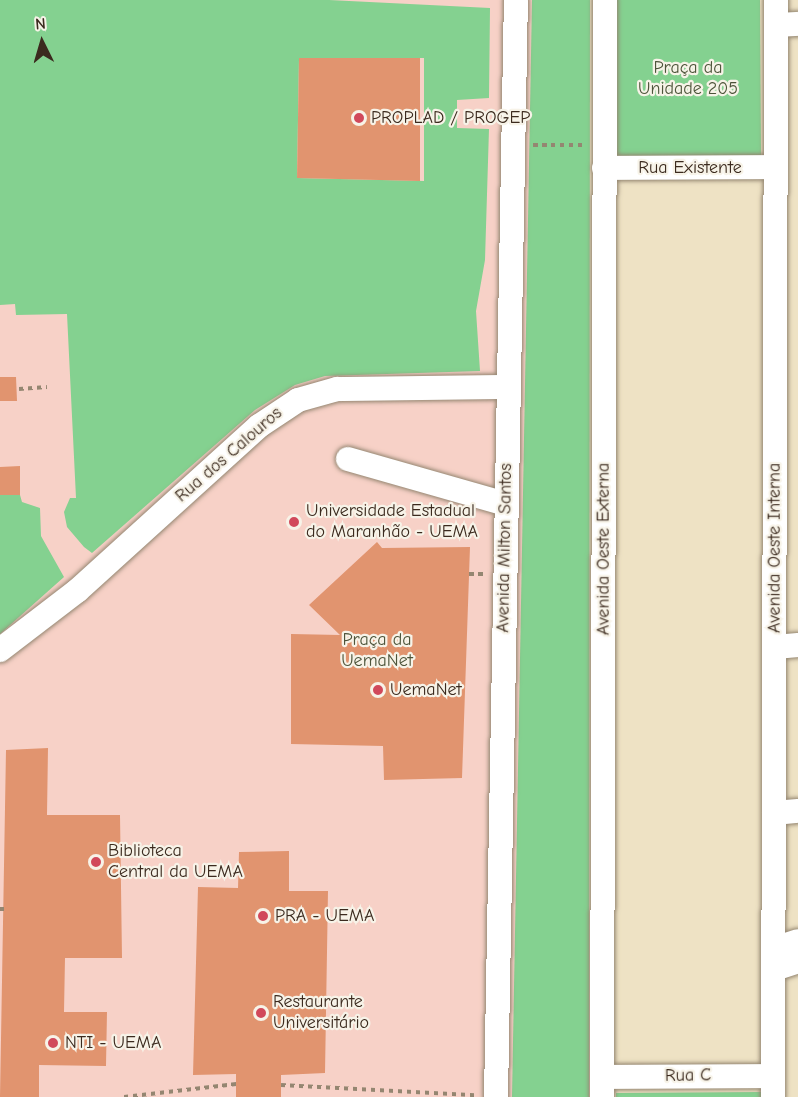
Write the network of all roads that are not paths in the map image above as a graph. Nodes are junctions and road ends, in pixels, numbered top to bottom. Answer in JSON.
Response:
{"nodes":[{"id":1,"x":516,"y":0,"type":"edge"},
{"id":2,"x":605,"y":0,"type":"edge"},
{"id":3,"x":776,"y":0,"type":"edge"},
{"id":4,"x":787,"y":24,"type":"edge"},
{"id":5,"x":604,"y":156,"type":"junction"},
{"id":6,"x":776,"y":167,"type":"junction"},
{"id":7,"x":508,"y":387,"type":"junction"},
{"id":8,"x":348,"y":459,"type":"dead end"},
{"id":9,"x":506,"y":504,"type":"junction"},
{"id":10,"x":786,"y":646,"type":"edge"},
{"id":11,"x":0,"y":650,"type":"edge"},
{"id":12,"x":798,"y":812,"type":"edge"},
{"id":13,"x":774,"y":813,"type":"junction"},
{"id":14,"x":798,"y":941,"type":"edge"},
{"id":15,"x":774,"y":959,"type":"junction"},
{"id":16,"x":798,"y":961,"type":"edge"},
{"id":17,"x":773,"y":1086,"type":"edge"},
{"id":18,"x":603,"y":1087,"type":"edge"},
{"id":19,"x":490,"y":1096,"type":"edge"}],
"edges":[{"from":1,"to":7,"type":"street","name":"Avenida Milton Santos"},
{"from":2,"to":5,"type":"street","name":"Avenida Oeste Externa"},
{"from":3,"to":4,"type":"street","name":"Avenida Oeste Interna"},
{"from":4,"to":6,"type":"street","name":"Avenida Oeste Interna"},
{"from":5,"to":6,"type":"street","name":"Rua Existente"},
{"from":5,"to":18,"type":"street","name":"Avenida Oeste Externa"},
{"from":6,"to":10,"type":"street","name":"Avenida Oeste Interna"},
{"from":7,"to":9,"type":"street","name":"Avenida Milton Santos"},
{"from":7,"to":11,"type":"street","name":"Rua dos Calouros"},
{"from":8,"to":9,"type":"street"},
{"from":9,"to":19,"type":"street","name":"Avenida Milton Santos"},
{"from":10,"to":13,"type":"street","name":"Avenida Oeste Interna"},
{"from":12,"to":13,"type":"street"},
{"from":13,"to":15,"type":"street","name":"Avenida Oeste Interna"},
{"from":14,"to":15,"type":"street"},
{"from":15,"to":16,"type":"street"},
{"from":15,"to":17,"type":"street","name":"Avenida Oeste Interna"},
{"from":17,"to":18,"type":"street","name":"Rua C"}]}
